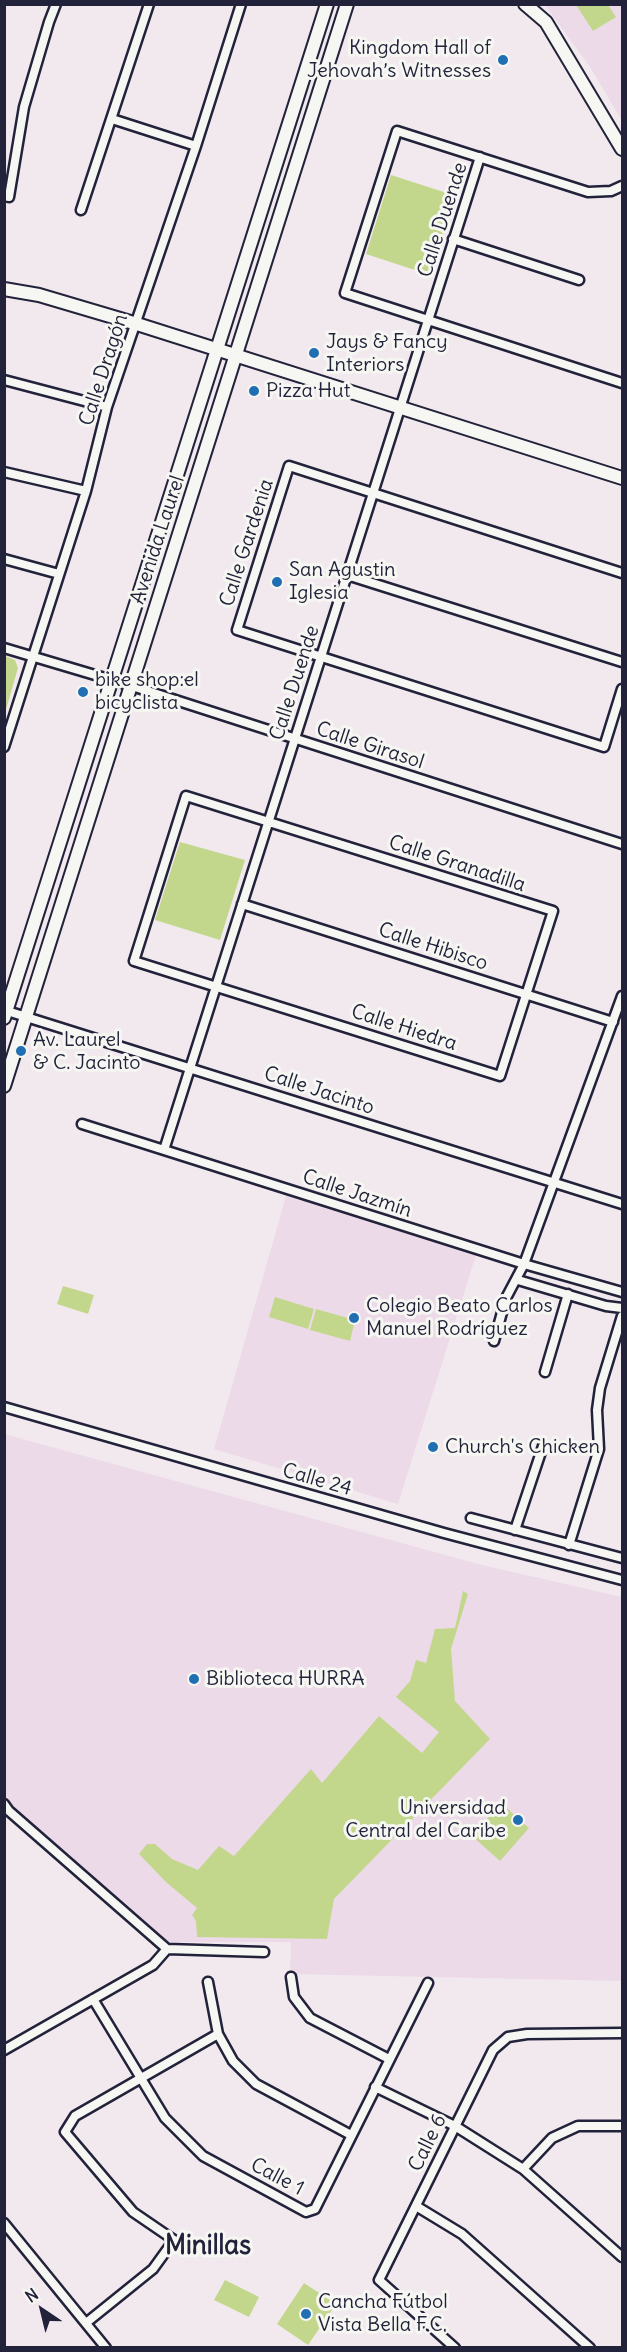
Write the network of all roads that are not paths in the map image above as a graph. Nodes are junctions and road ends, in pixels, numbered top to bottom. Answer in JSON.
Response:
{"nodes":[{"id":1,"x":56,"y":4,"type":"edge"},
{"id":2,"x":149,"y":4,"type":"edge"},
{"id":3,"x":241,"y":4,"type":"edge"},
{"id":4,"x":327,"y":4,"type":"edge"},
{"id":5,"x":346,"y":4,"type":"edge"},
{"id":6,"x":525,"y":4,"type":"edge"},
{"id":7,"x":112,"y":119,"type":"junction"},
{"id":8,"x":196,"y":146,"type":"junction"},
{"id":9,"x":622,"y":149,"type":"edge"},
{"id":10,"x":480,"y":158,"type":"junction"},
{"id":11,"x":622,"y":186,"type":"edge"},
{"id":12,"x":4,"y":196,"type":"edge"},
{"id":13,"x":81,"y":210,"type":"dead end"},
{"id":14,"x":453,"y":239,"type":"junction"},
{"id":15,"x":579,"y":280,"type":"dead end"},
{"id":16,"x":4,"y":289,"type":"edge"},
{"id":17,"x":428,"y":322,"type":"junction"},
{"id":18,"x":137,"y":324,"type":"junction"},
{"id":19,"x":218,"y":350,"type":"junction"},
{"id":20,"x":237,"y":356,"type":"junction"},
{"id":21,"x":4,"y":380,"type":"edge"},
{"id":22,"x":622,"y":383,"type":"edge"},
{"id":23,"x":108,"y":407,"type":"junction"},
{"id":24,"x":400,"y":407,"type":"junction"},
{"id":25,"x":4,"y":472,"type":"edge"},
{"id":26,"x":622,"y":478,"type":"edge"},
{"id":27,"x":86,"y":492,"type":"junction"},
{"id":28,"x":373,"y":493,"type":"junction"},
{"id":29,"x":4,"y":559,"type":"edge"},
{"id":30,"x":622,"y":573,"type":"edge"},
{"id":31,"x":59,"y":574,"type":"junction"},
{"id":32,"x":347,"y":575,"type":"junction"},
{"id":33,"x":4,"y":648,"type":"edge"},
{"id":34,"x":34,"y":656,"type":"junction"},
{"id":35,"x":321,"y":657,"type":"junction"},
{"id":36,"x":622,"y":662,"type":"edge"},
{"id":37,"x":112,"y":681,"type":"junction"},
{"id":38,"x":132,"y":686,"type":"junction"},
{"id":39,"x":622,"y":689,"type":"edge"},
{"id":40,"x":295,"y":739,"type":"junction"},
{"id":41,"x":4,"y":747,"type":"edge"},
{"id":42,"x":269,"y":821,"type":"junction"},
{"id":43,"x":622,"y":844,"type":"edge"},
{"id":44,"x":242,"y":904,"type":"junction"},
{"id":45,"x":217,"y":986,"type":"junction"},
{"id":46,"x":526,"y":993,"type":"junction"},
{"id":47,"x":622,"y":996,"type":"edge"},
{"id":48,"x":5,"y":1013,"type":"edge"},
{"id":49,"x":27,"y":1017,"type":"junction"},
{"id":50,"x":613,"y":1022,"type":"junction"},
{"id":51,"x":190,"y":1068,"type":"junction"},
{"id":52,"x":4,"y":1086,"type":"edge"},
{"id":53,"x":82,"y":1124,"type":"dead end"},
{"id":54,"x":164,"y":1150,"type":"junction"},
{"id":55,"x":554,"y":1184,"type":"junction"},
{"id":56,"x":622,"y":1204,"type":"edge"},
{"id":57,"x":524,"y":1264,"type":"junction"},
{"id":58,"x":518,"y":1280,"type":"junction"},
{"id":59,"x":622,"y":1292,"type":"edge"},
{"id":60,"x":568,"y":1294,"type":"junction"},
{"id":61,"x":622,"y":1308,"type":"edge"},
{"id":62,"x":622,"y":1316,"type":"edge"},
{"id":63,"x":494,"y":1341,"type":"dead end"},
{"id":64,"x":545,"y":1372,"type":"dead end"},
{"id":65,"x":4,"y":1407,"type":"edge"},
{"id":66,"x":543,"y":1446,"type":"dead end"},
{"id":67,"x":471,"y":1518,"type":"dead end"},
{"id":68,"x":515,"y":1530,"type":"junction"},
{"id":69,"x":569,"y":1545,"type":"junction"},
{"id":70,"x":622,"y":1558,"type":"edge"},
{"id":71,"x":622,"y":1580,"type":"edge"},
{"id":72,"x":4,"y":1804,"type":"edge"},
{"id":73,"x":166,"y":1949,"type":"junction"},
{"id":74,"x":264,"y":1952,"type":"dead end"},
{"id":75,"x":291,"y":1977,"type":"dead end"},
{"id":76,"x":208,"y":1982,"type":"dead end"},
{"id":77,"x":428,"y":1983,"type":"dead end"},
{"id":78,"x":93,"y":1999,"type":"junction"},
{"id":79,"x":622,"y":2033,"type":"edge"},
{"id":80,"x":218,"y":2034,"type":"junction"},
{"id":81,"x":4,"y":2050,"type":"edge"},
{"id":82,"x":389,"y":2059,"type":"junction"},
{"id":83,"x":140,"y":2079,"type":"junction"},
{"id":84,"x":375,"y":2087,"type":"junction"},
{"id":85,"x":455,"y":2126,"type":"junction"},
{"id":86,"x":622,"y":2126,"type":"edge"},
{"id":87,"x":351,"y":2135,"type":"junction"},
{"id":88,"x":523,"y":2169,"type":"junction"},
{"id":89,"x":416,"y":2206,"type":"junction"},
{"id":90,"x":4,"y":2223,"type":"edge"},
{"id":91,"x":622,"y":2258,"type":"edge"},
{"id":92,"x":86,"y":2324,"type":"junction"},
{"id":93,"x":106,"y":2348,"type":"edge"},
{"id":94,"x":455,"y":2348,"type":"edge"},
{"id":95,"x":590,"y":2348,"type":"edge"}],
"edges":[{"from":1,"to":12,"type":"street"},
{"from":2,"to":7,"type":"street"},
{"from":3,"to":8,"type":"street","name":"Calle Dragón"},
{"from":4,"to":19,"type":"street","name":"Avenida Laurel"},
{"from":5,"to":20,"type":"street","name":"Avenida Laurel"},
{"from":6,"to":9,"type":"street"},
{"from":7,"to":8,"type":"street"},
{"from":7,"to":13,"type":"street"},
{"from":8,"to":18,"type":"street","name":"Calle Dragón"},
{"from":10,"to":11,"type":"street"},
{"from":10,"to":14,"type":"street","name":"Calle Duende"},
{"from":10,"to":17,"type":"street"},
{"from":14,"to":15,"type":"street"},
{"from":14,"to":17,"type":"street","name":"Calle Duende"},
{"from":16,"to":18,"type":"street"},
{"from":17,"to":22,"type":"street"},
{"from":17,"to":24,"type":"street","name":"Calle Duende"},
{"from":18,"to":19,"type":"street"},
{"from":18,"to":23,"type":"street","name":"Calle Dragón"},
{"from":19,"to":20,"type":"street"},
{"from":19,"to":37,"type":"street","name":"Avenida Laurel"},
{"from":20,"to":24,"type":"street"},
{"from":20,"to":38,"type":"street","name":"Avenida Laurel"},
{"from":21,"to":23,"type":"street"},
{"from":23,"to":27,"type":"street","name":"Calle Dragón"},
{"from":24,"to":26,"type":"street"},
{"from":24,"to":28,"type":"street","name":"Calle Duende"},
{"from":25,"to":27,"type":"street"},
{"from":27,"to":31,"type":"street","name":"Calle Dragón"},
{"from":28,"to":30,"type":"street"},
{"from":28,"to":32,"type":"street","name":"Calle Duende"},
{"from":28,"to":35,"type":"street","name":"Calle Gardenia"},
{"from":29,"to":31,"type":"street"},
{"from":31,"to":34,"type":"street","name":"Calle Dragón"},
{"from":32,"to":35,"type":"street","name":"Calle Duende"},
{"from":32,"to":36,"type":"street"},
{"from":33,"to":34,"type":"street","name":"Calle Girasol"},
{"from":34,"to":37,"type":"street","name":"Calle Girasol"},
{"from":34,"to":41,"type":"street","name":"Calle Dragón"},
{"from":35,"to":39,"type":"street"},
{"from":35,"to":40,"type":"street","name":"Calle Duende"},
{"from":37,"to":38,"type":"street","name":"Calle Girasol"},
{"from":37,"to":48,"type":"street","name":"Avenida Laurel"},
{"from":38,"to":40,"type":"street","name":"Calle Girasol"},
{"from":38,"to":49,"type":"street","name":"Avenida Laurel"},
{"from":40,"to":42,"type":"street","name":"Calle Duende"},
{"from":40,"to":43,"type":"street","name":"Calle Girasol"},
{"from":42,"to":44,"type":"street","name":"Calle Duende"},
{"from":42,"to":45,"type":"street"},
{"from":42,"to":46,"type":"street","name":"Calle Granadilla"},
{"from":44,"to":45,"type":"street","name":"Calle Duende"},
{"from":44,"to":46,"type":"street","name":"Calle Hibisco"},
{"from":45,"to":46,"type":"street","name":"Calle Hiedra"},
{"from":45,"to":51,"type":"street","name":"Calle Duende"},
{"from":46,"to":50,"type":"street","name":"Calle Hibisco"},
{"from":47,"to":50,"type":"street"},
{"from":48,"to":49,"type":"street","name":"Calle Jacinto"},
{"from":49,"to":51,"type":"street","name":"Calle Jacinto"},
{"from":49,"to":52,"type":"street","name":"Avenida Laurel"},
{"from":50,"to":55,"type":"street"},
{"from":51,"to":54,"type":"street","name":"Calle Duende"},
{"from":51,"to":55,"type":"street","name":"Calle Jacinto"},
{"from":53,"to":54,"type":"street","name":"Calle Jazmín"},
{"from":54,"to":57,"type":"street","name":"Calle Jazmín"},
{"from":55,"to":56,"type":"street","name":"Calle Jacinto"},
{"from":55,"to":57,"type":"street"},
{"from":57,"to":58,"type":"street"},
{"from":57,"to":59,"type":"street","name":"Calle Jazmín"},
{"from":58,"to":60,"type":"street"},
{"from":58,"to":63,"type":"street"},
{"from":60,"to":61,"type":"street"},
{"from":60,"to":64,"type":"street"},
{"from":62,"to":69,"type":"street"},
{"from":65,"to":71,"type":"street","name":"Calle 24"},
{"from":66,"to":68,"type":"street"},
{"from":67,"to":68,"type":"street"},
{"from":68,"to":69,"type":"street"},
{"from":69,"to":70,"type":"street"},
{"from":72,"to":73,"type":"street"},
{"from":73,"to":74,"type":"street"},
{"from":73,"to":78,"type":"street"},
{"from":75,"to":82,"type":"street"},
{"from":76,"to":80,"type":"street"},
{"from":77,"to":82,"type":"street","name":"Calle 1"},
{"from":78,"to":81,"type":"street"},
{"from":78,"to":83,"type":"street","name":"Calle 1"},
{"from":79,"to":85,"type":"street","name":"Calle 6"},
{"from":80,"to":83,"type":"street"},
{"from":80,"to":87,"type":"street"},
{"from":82,"to":84,"type":"street","name":"Calle 1"},
{"from":83,"to":87,"type":"street","name":"Calle 1"},
{"from":83,"to":92,"type":"street"},
{"from":84,"to":85,"type":"street"},
{"from":84,"to":87,"type":"street","name":"Calle 1"},
{"from":85,"to":88,"type":"street"},
{"from":85,"to":89,"type":"street","name":"Calle 6"},
{"from":86,"to":88,"type":"street"},
{"from":88,"to":91,"type":"street"},
{"from":89,"to":94,"type":"street","name":"Calle 6"},
{"from":89,"to":95,"type":"street"},
{"from":90,"to":92,"type":"street"},
{"from":92,"to":93,"type":"street"}]}
